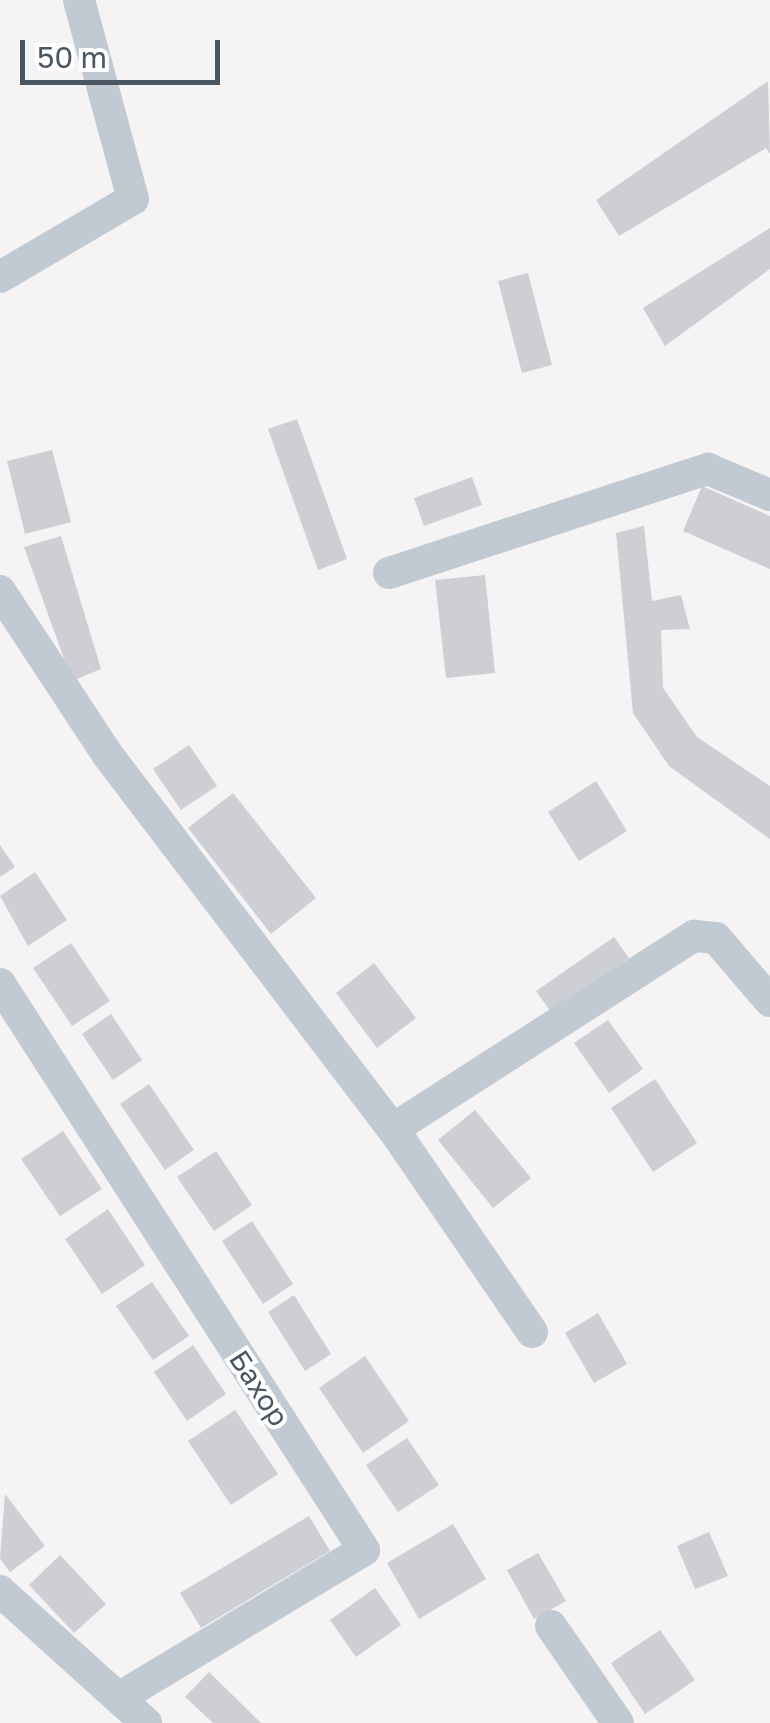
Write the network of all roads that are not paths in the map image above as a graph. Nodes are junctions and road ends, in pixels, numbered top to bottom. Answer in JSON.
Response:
{"nodes":[{"id":1,"x":80,"y":0,"type":"edge"},
{"id":2,"x":0,"y":278,"type":"edge"},
{"id":3,"x":770,"y":495,"type":"edge"},
{"id":4,"x":389,"y":573,"type":"dead end"},
{"id":5,"x":0,"y":592,"type":"edge"},
{"id":6,"x":0,"y":984,"type":"edge"},
{"id":7,"x":770,"y":1001,"type":"edge"},
{"id":8,"x":393,"y":1128,"type":"junction"},
{"id":9,"x":532,"y":1332,"type":"dead end"},
{"id":10,"x":0,"y":1590,"type":"edge"},
{"id":11,"x":551,"y":1626,"type":"dead end"},
{"id":12,"x":119,"y":1698,"type":"junction"},
{"id":13,"x":146,"y":1723,"type":"edge"},
{"id":14,"x":618,"y":1723,"type":"edge"}],
"edges":[{"from":1,"to":2,"type":"street"},
{"from":3,"to":4,"type":"street"},
{"from":5,"to":8,"type":"street"},
{"from":6,"to":12,"type":"street","name":"Бахор"},
{"from":7,"to":8,"type":"street"},
{"from":8,"to":9,"type":"street"},
{"from":10,"to":12,"type":"street"},
{"from":11,"to":14,"type":"street"},
{"from":12,"to":13,"type":"street"}]}
